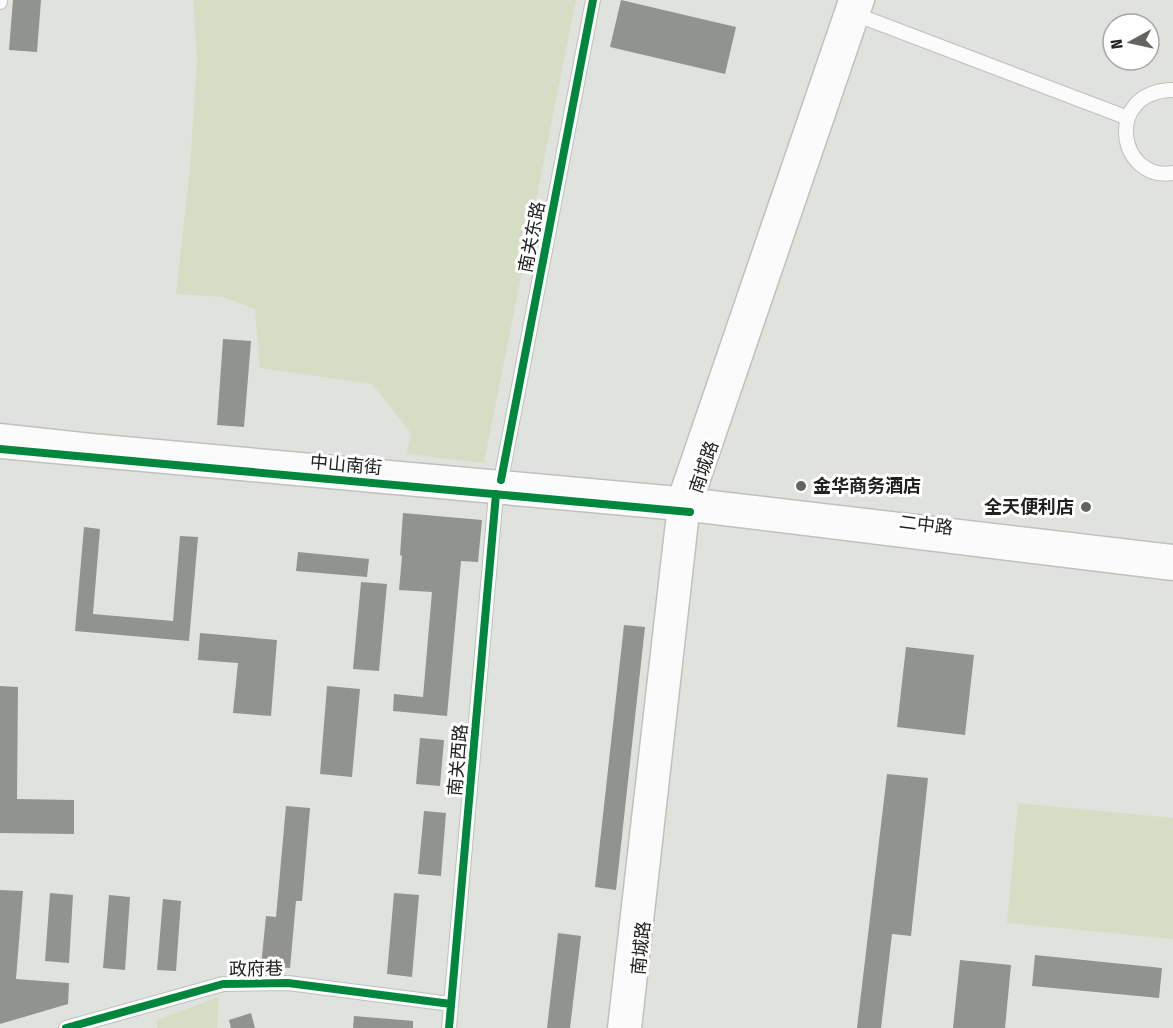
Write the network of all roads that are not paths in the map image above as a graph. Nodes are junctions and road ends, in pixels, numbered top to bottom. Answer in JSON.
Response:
{"nodes":[{"id":1,"x":593,"y":0,"type":"edge"},
{"id":2,"x":855,"y":6,"type":"edge"},
{"id":3,"x":1173,"y":90,"type":"edge"},
{"id":4,"x":1128,"y":118,"type":"junction"},
{"id":5,"x":1173,"y":173,"type":"edge"},
{"id":6,"x":0,"y":433,"type":"edge"},
{"id":7,"x":0,"y":449,"type":"edge"},
{"id":8,"x":498,"y":487,"type":"junction"},
{"id":9,"x":684,"y":504,"type":"junction"},
{"id":10,"x":1173,"y":554,"type":"edge"},
{"id":11,"x":1173,"y":571,"type":"edge"},
{"id":12,"x":452,"y":1004,"type":"junction"},
{"id":13,"x":66,"y":1028,"type":"edge"},
{"id":14,"x":449,"y":1028,"type":"edge"},
{"id":15,"x":617,"y":1028,"type":"edge"},
{"id":16,"x":632,"y":1028,"type":"edge"}],
"edges":[{"from":1,"to":8,"type":"street","name":"南关东路"},
{"from":2,"to":4,"type":"street"},
{"from":2,"to":9,"type":"main road","name":"南城路"},
{"from":3,"to":4,"type":"street"},
{"from":4,"to":5,"type":"street"},
{"from":6,"to":8,"type":"main road","name":"中山南街"},
{"from":7,"to":8,"type":"main road","name":"中山南街"},
{"from":8,"to":9,"type":"main road","name":"中山南街"},
{"from":8,"to":12,"type":"street","name":"南关西路"},
{"from":9,"to":10,"type":"main road","name":"二中路"},
{"from":9,"to":11,"type":"main road","name":"二中路"},
{"from":9,"to":15,"type":"main road","name":"南城路"},
{"from":9,"to":16,"type":"main road","name":"南城路"},
{"from":12,"to":13,"type":"street","name":"政府巷"},
{"from":12,"to":14,"type":"street","name":"南关西路"}]}
